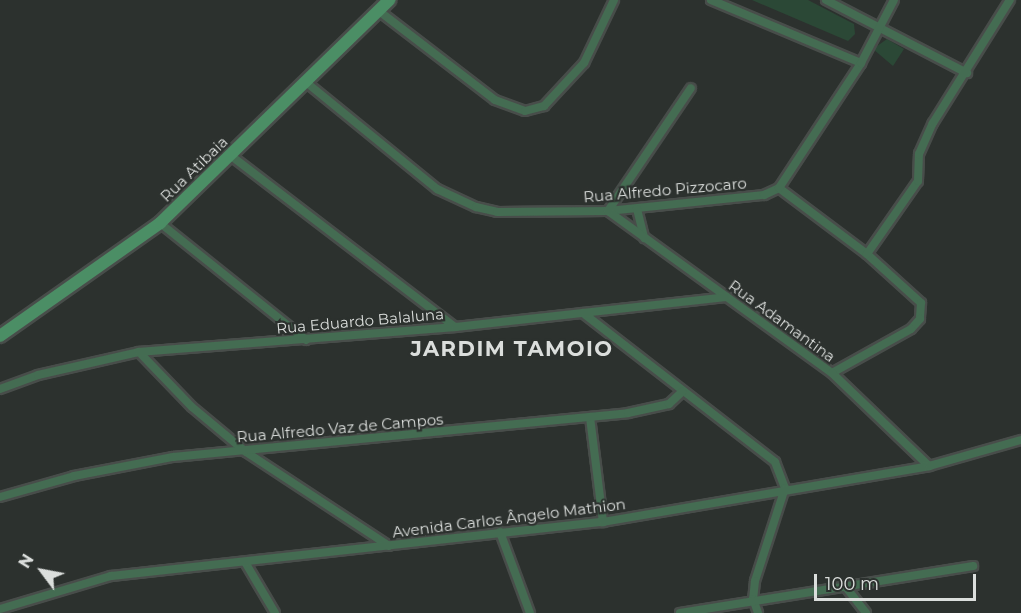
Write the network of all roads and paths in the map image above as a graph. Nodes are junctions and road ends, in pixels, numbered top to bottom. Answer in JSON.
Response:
{"nodes":[{"id":1,"x":389,"y":0,"type":"edge"},
{"id":2,"x":614,"y":0,"type":"edge"},
{"id":3,"x":711,"y":0,"type":"edge"},
{"id":4,"x":826,"y":0,"type":"edge"},
{"id":5,"x":894,"y":0,"type":"edge"},
{"id":6,"x":1010,"y":0,"type":"edge"},
{"id":7,"x":379,"y":11,"type":"junction"},
{"id":8,"x":881,"y":27,"type":"junction"},
{"id":9,"x":861,"y":63,"type":"junction"},
{"id":10,"x":967,"y":72,"type":"junction"},
{"id":11,"x":307,"y":83,"type":"junction"},
{"id":12,"x":691,"y":88,"type":"dead end"},
{"id":13,"x":230,"y":155,"type":"junction"},
{"id":14,"x":779,"y":188,"type":"junction"},
{"id":15,"x":637,"y":209,"type":"junction"},
{"id":16,"x":608,"y":211,"type":"junction"},
{"id":17,"x":160,"y":223,"type":"junction"},
{"id":18,"x":645,"y":238,"type":"junction"},
{"id":19,"x":867,"y":254,"type":"junction"},
{"id":20,"x":726,"y":297,"type":"junction"},
{"id":21,"x":583,"y":313,"type":"junction"},
{"id":22,"x":455,"y":327,"type":"junction"},
{"id":23,"x":0,"y":336,"type":"edge"},
{"id":24,"x":306,"y":340,"type":"junction"},
{"id":25,"x":139,"y":352,"type":"junction"},
{"id":26,"x":832,"y":373,"type":"junction"},
{"id":27,"x":0,"y":389,"type":"edge"},
{"id":28,"x":682,"y":392,"type":"junction"},
{"id":29,"x":590,"y":417,"type":"junction"},
{"id":30,"x":1021,"y":440,"type":"edge"},
{"id":31,"x":246,"y":452,"type":"junction"},
{"id":32,"x":929,"y":465,"type":"junction"},
{"id":33,"x":785,"y":488,"type":"junction"},
{"id":34,"x":0,"y":497,"type":"edge"},
{"id":35,"x":603,"y":522,"type":"junction"},
{"id":36,"x":500,"y":532,"type":"junction"},
{"id":37,"x":389,"y":546,"type":"junction"},
{"id":38,"x":245,"y":562,"type":"junction"},
{"id":39,"x":973,"y":566,"type":"dead end"},
{"id":40,"x":845,"y":586,"type":"junction"},
{"id":41,"x":753,"y":599,"type":"junction"},
{"id":42,"x":0,"y":609,"type":"edge"},
{"id":43,"x":275,"y":613,"type":"edge"},
{"id":44,"x":530,"y":613,"type":"edge"},
{"id":45,"x":680,"y":613,"type":"edge"},
{"id":46,"x":758,"y":613,"type":"edge"},
{"id":47,"x":866,"y":613,"type":"edge"}],
"edges":[{"from":1,"to":7,"type":"main road","name":"Rua Atibaia"},
{"from":2,"to":7,"type":"street"},
{"from":3,"to":9,"type":"street"},
{"from":4,"to":8,"type":"street"},
{"from":5,"to":8,"type":"street"},
{"from":6,"to":10,"type":"street"},
{"from":7,"to":11,"type":"main road","name":"Rua Atibaia"},
{"from":8,"to":9,"type":"street"},
{"from":8,"to":10,"type":"street"},
{"from":9,"to":14,"type":"street"},
{"from":10,"to":19,"type":"street"},
{"from":11,"to":13,"type":"main road","name":"Rua Atibaia"},
{"from":11,"to":16,"type":"street","name":"Rua Alfredo Pizzocaro"},
{"from":12,"to":16,"type":"street"},
{"from":13,"to":17,"type":"main road","name":"Rua Atibaia"},
{"from":13,"to":22,"type":"street"},
{"from":14,"to":15,"type":"street","name":"Rua Alfredo Pizzocaro"},
{"from":14,"to":19,"type":"street"},
{"from":15,"to":16,"type":"street","name":"Rua Alfredo Pizzocaro"},
{"from":15,"to":18,"type":"street"},
{"from":16,"to":18,"type":"street","name":"Rua Adamantina"},
{"from":17,"to":23,"type":"main road","name":"Rua Atibaia"},
{"from":17,"to":24,"type":"street"},
{"from":18,"to":20,"type":"street","name":"Rua Adamantina"},
{"from":19,"to":26,"type":"street"},
{"from":20,"to":21,"type":"street","name":"Rua Eduardo Balaluna"},
{"from":20,"to":26,"type":"street","name":"Rua Adamantina"},
{"from":21,"to":22,"type":"street","name":"Rua Eduardo Balaluna"},
{"from":21,"to":28,"type":"street"},
{"from":22,"to":24,"type":"street","name":"Rua Eduardo Balaluna"},
{"from":24,"to":25,"type":"street","name":"Rua Eduardo Balaluna"},
{"from":25,"to":27,"type":"street","name":"Rua Eduardo Balaluna"},
{"from":25,"to":31,"type":"street"},
{"from":26,"to":32,"type":"street","name":"Rua Adamantina"},
{"from":28,"to":29,"type":"street","name":"Rua Alfredo Vaz de Campos"},
{"from":28,"to":33,"type":"street"},
{"from":29,"to":31,"type":"street","name":"Rua Alfredo Vaz de Campos"},
{"from":29,"to":35,"type":"street"},
{"from":30,"to":32,"type":"street","name":"Avenida Carlos Ângelo Mathion"},
{"from":31,"to":34,"type":"street","name":"Rua Alfredo Vaz de Campos"},
{"from":31,"to":37,"type":"street"},
{"from":32,"to":33,"type":"street","name":"Avenida Carlos Ângelo Mathion"},
{"from":33,"to":35,"type":"street","name":"Avenida Carlos Ângelo Mathion"},
{"from":33,"to":41,"type":"street"},
{"from":35,"to":36,"type":"street","name":"Avenida Carlos Ângelo Mathion"},
{"from":36,"to":37,"type":"street","name":"Avenida Carlos Ângelo Mathion"},
{"from":36,"to":44,"type":"street"},
{"from":37,"to":38,"type":"street","name":"Avenida Carlos Ângelo Mathion"},
{"from":38,"to":42,"type":"street","name":"Avenida Carlos Ângelo Mathion"},
{"from":38,"to":43,"type":"street"},
{"from":39,"to":40,"type":"street"},
{"from":40,"to":41,"type":"street"},
{"from":40,"to":47,"type":"street"},
{"from":41,"to":45,"type":"street"},
{"from":41,"to":46,"type":"street"}]}
